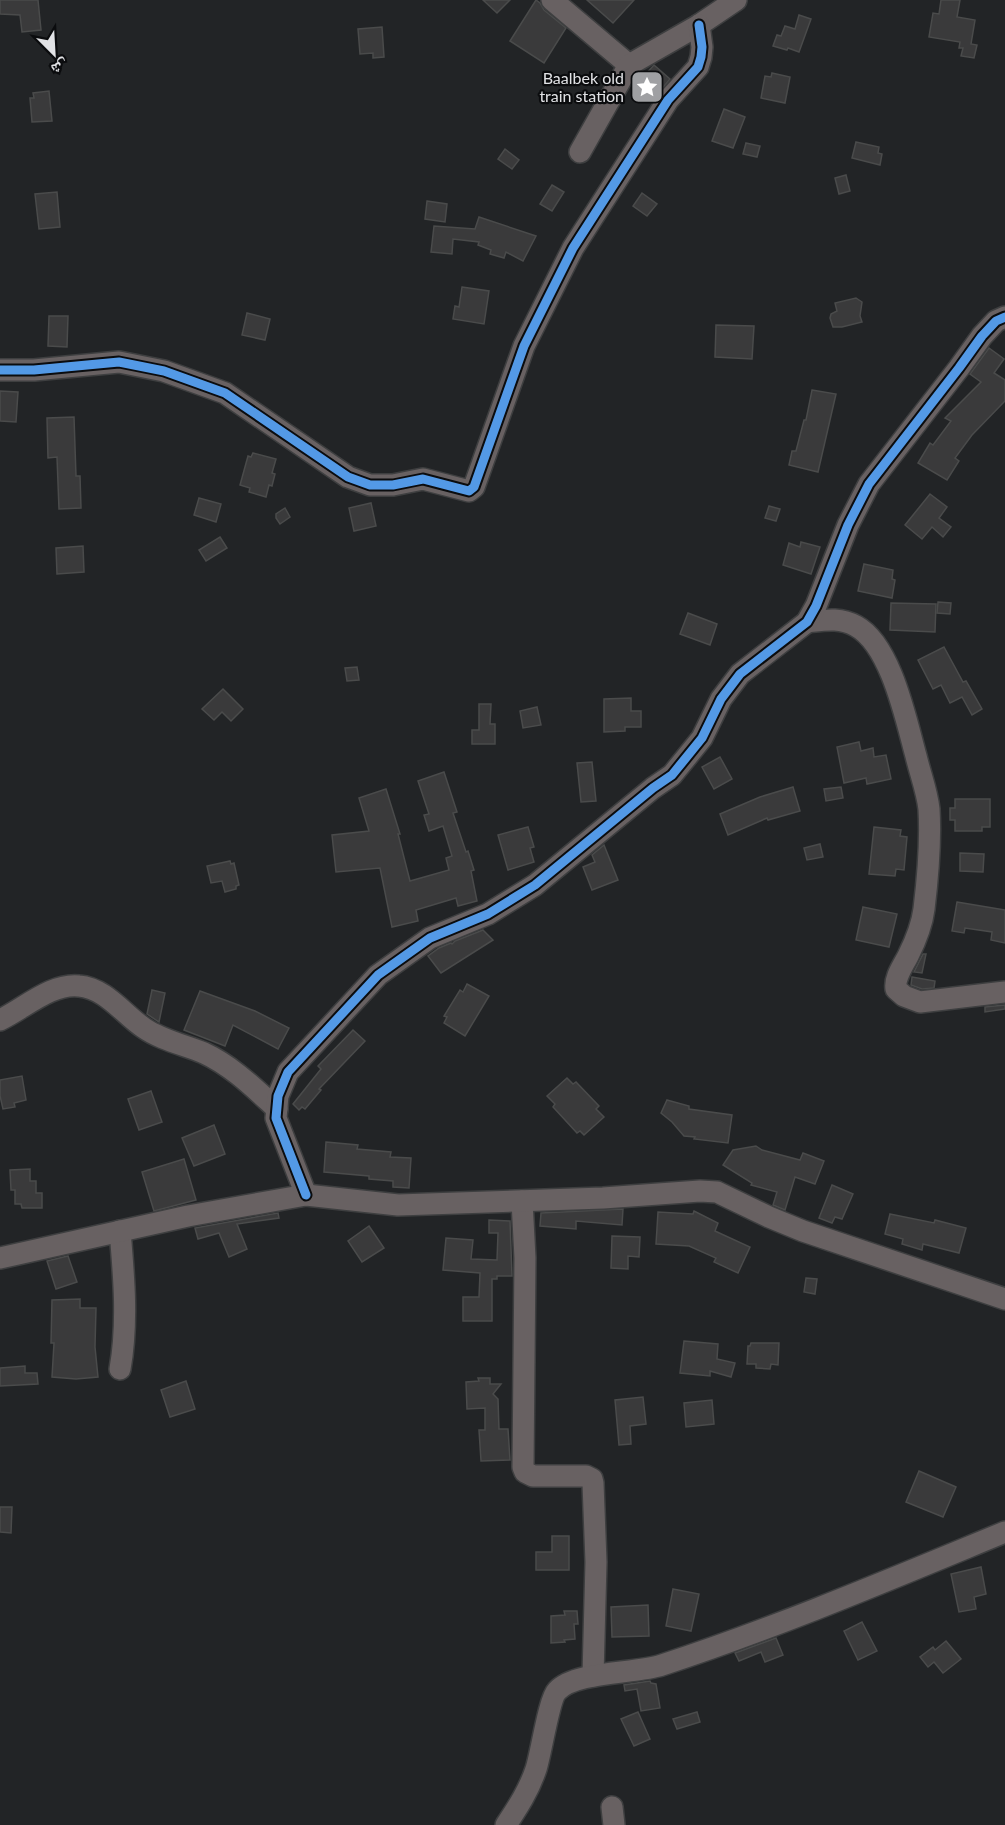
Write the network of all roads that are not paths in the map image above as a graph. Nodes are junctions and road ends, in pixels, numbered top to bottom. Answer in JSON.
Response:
{"nodes":[{"id":1,"x":552,"y":0,"type":"edge"},
{"id":2,"x":735,"y":0,"type":"edge"},
{"id":3,"x":699,"y":25,"type":"junction"},
{"id":4,"x":629,"y":65,"type":"junction"},
{"id":5,"x":580,"y":152,"type":"dead end"},
{"id":6,"x":1005,"y":317,"type":"edge"},
{"id":7,"x":0,"y":370,"type":"edge"},
{"id":8,"x":807,"y":622,"type":"junction"},
{"id":9,"x":1005,"y":992,"type":"edge"},
{"id":10,"x":0,"y":1020,"type":"edge"},
{"id":11,"x":277,"y":1109,"type":"junction"},
{"id":12,"x":306,"y":1195,"type":"junction"},
{"id":13,"x":522,"y":1201,"type":"junction"},
{"id":14,"x":120,"y":1231,"type":"junction"},
{"id":15,"x":0,"y":1258,"type":"edge"},
{"id":16,"x":1005,"y":1299,"type":"edge"},
{"id":17,"x":120,"y":1369,"type":"dead end"},
{"id":18,"x":1005,"y":1532,"type":"edge"},
{"id":19,"x":593,"y":1677,"type":"junction"},
{"id":20,"x":506,"y":1825,"type":"edge"}],
"edges":[{"from":1,"to":4,"type":"street"},
{"from":2,"to":3,"type":"street"},
{"from":3,"to":4,"type":"street"},
{"from":3,"to":7,"type":"street"},
{"from":4,"to":5,"type":"street"},
{"from":6,"to":8,"type":"street"},
{"from":8,"to":9,"type":"street"},
{"from":8,"to":11,"type":"street"},
{"from":10,"to":11,"type":"street"},
{"from":11,"to":12,"type":"street"},
{"from":12,"to":13,"type":"street"},
{"from":12,"to":14,"type":"street"},
{"from":13,"to":16,"type":"street"},
{"from":13,"to":19,"type":"street"},
{"from":14,"to":15,"type":"street"},
{"from":14,"to":17,"type":"street"},
{"from":18,"to":19,"type":"street"},
{"from":19,"to":20,"type":"street"}]}
